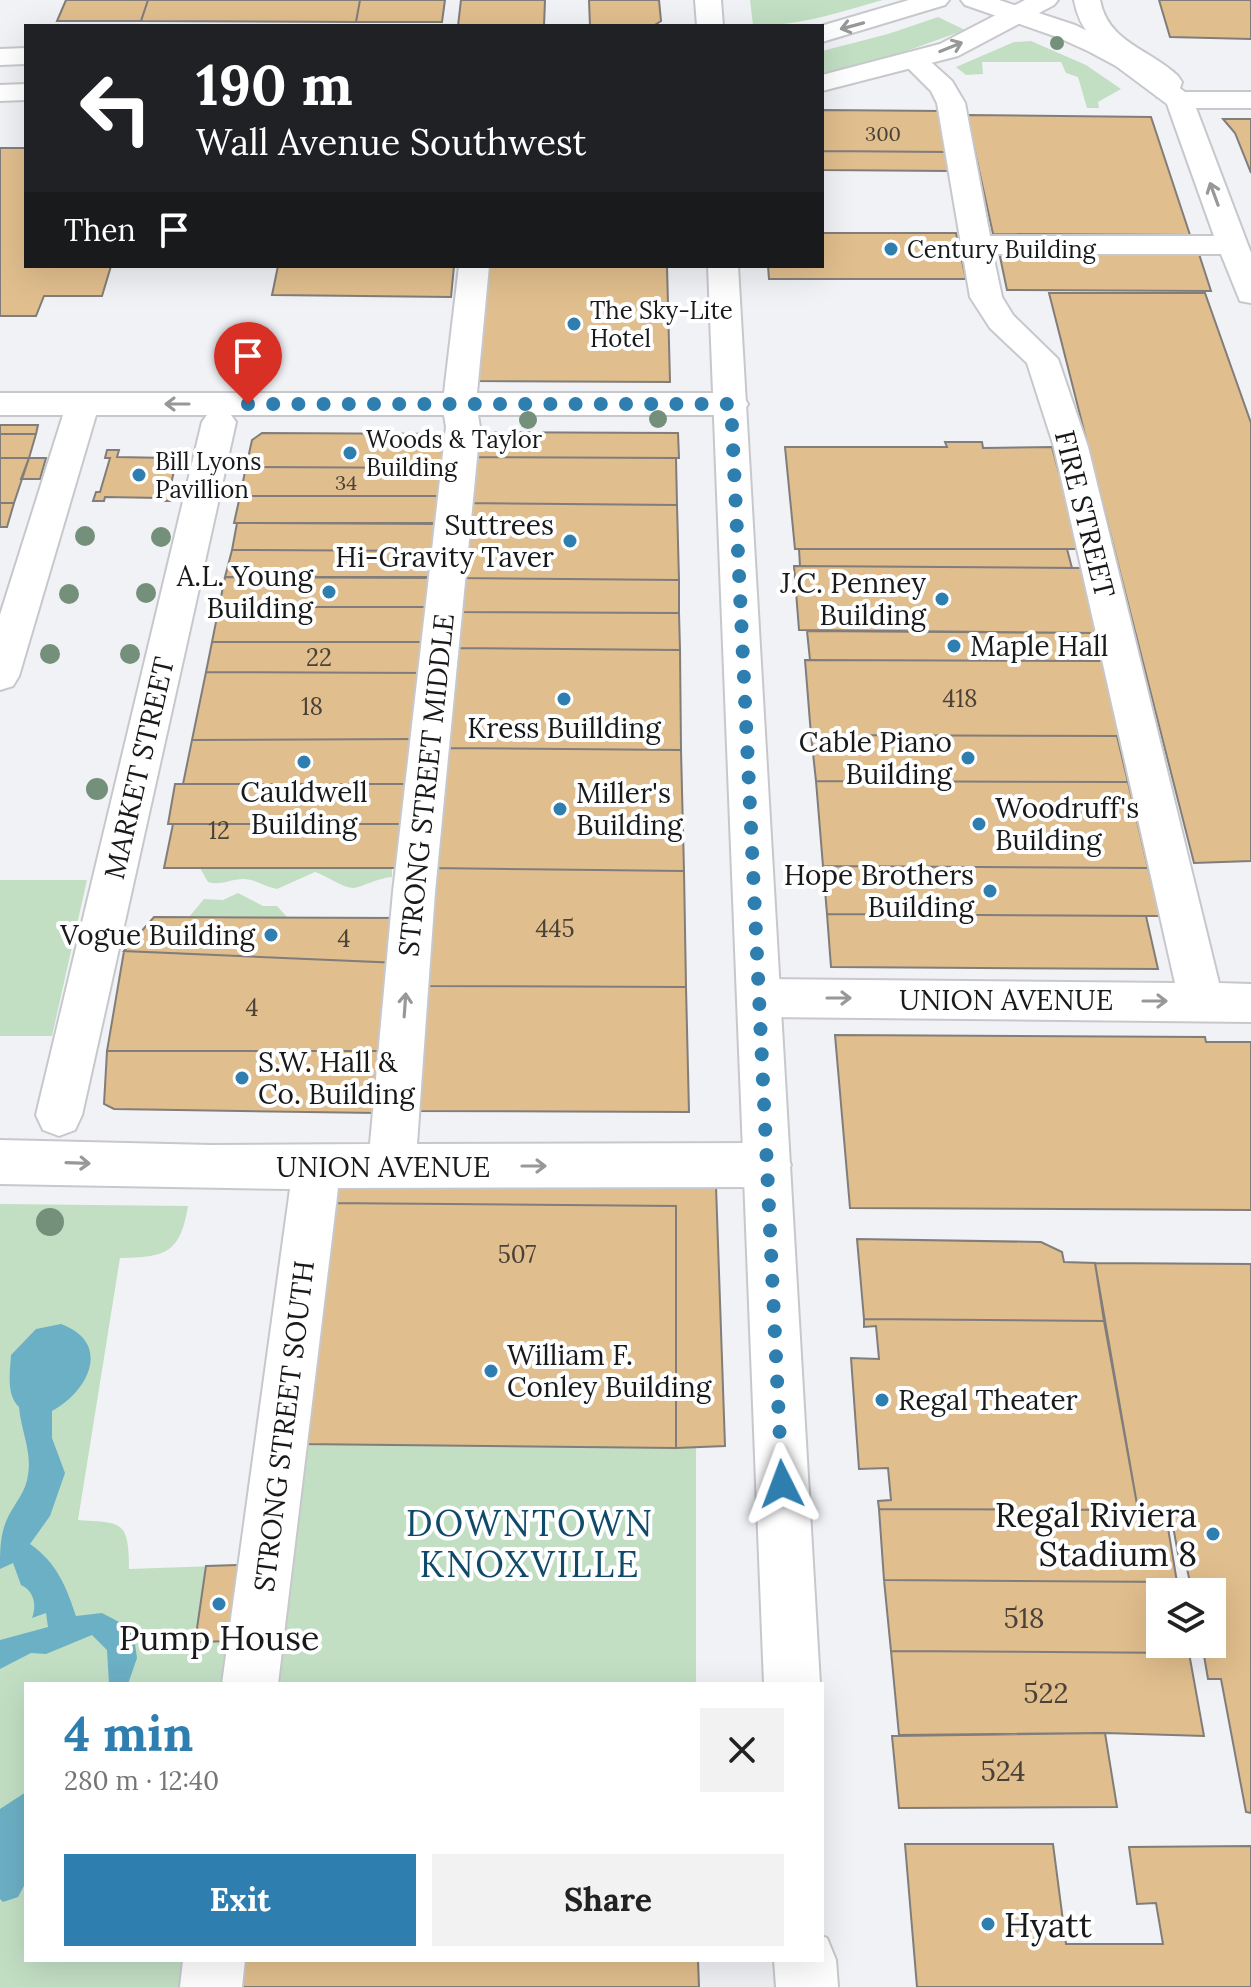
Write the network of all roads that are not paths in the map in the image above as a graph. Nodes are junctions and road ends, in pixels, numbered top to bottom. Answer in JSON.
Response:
{"nodes":[{"id":1,"x":708,"y":0,"type":"edge"},
{"id":2,"x":936,"y":0,"type":"edge"},
{"id":3,"x":974,"y":0,"type":"edge"},
{"id":4,"x":1045,"y":0,"type":"edge"},
{"id":5,"x":1087,"y":0,"type":"edge"},
{"id":6,"x":1015,"y":16,"type":"junction"},
{"id":7,"x":710,"y":24,"type":"edge"},
{"id":8,"x":824,"y":33,"type":"edge"},
{"id":9,"x":24,"y":56,"type":"edge"},
{"id":10,"x":0,"y":57,"type":"edge"},
{"id":11,"x":913,"y":60,"type":"junction"},
{"id":12,"x":824,"y":82,"type":"edge"},
{"id":13,"x":24,"y":92,"type":"edge"},
{"id":14,"x":0,"y":93,"type":"edge"},
{"id":15,"x":1173,"y":95,"type":"junction"},
{"id":16,"x":1251,"y":100,"type":"edge"},
{"id":17,"x":976,"y":245,"type":"junction"},
{"id":18,"x":1233,"y":245,"type":"junction"},
{"id":19,"x":474,"y":268,"type":"edge"},
{"id":20,"x":723,"y":268,"type":"edge"},
{"id":21,"x":1251,"y":294,"type":"edge"},
{"id":22,"x":83,"y":403,"type":"junction"},
{"id":23,"x":0,"y":404,"type":"edge"},
{"id":24,"x":459,"y":404,"type":"junction"},
{"id":25,"x":731,"y":404,"type":"junction"},
{"id":26,"x":219,"y":422,"type":"dead end"},
{"id":27,"x":0,"y":676,"type":"edge"},
{"id":28,"x":761,"y":998,"type":"junction"},
{"id":29,"x":1201,"y":1001,"type":"junction"},
{"id":30,"x":1251,"y":1003,"type":"edge"},
{"id":31,"x":59,"y":1115,"type":"dead end"},
{"id":32,"x":0,"y":1162,"type":"edge"},
{"id":33,"x":767,"y":1165,"type":"junction"},
{"id":34,"x":317,"y":1167,"type":"junction"},
{"id":35,"x":392,"y":1167,"type":"junction"},
{"id":36,"x":250,"y":1682,"type":"edge"},
{"id":37,"x":792,"y":1682,"type":"edge"},
{"id":38,"x":214,"y":1962,"type":"edge"},
{"id":39,"x":805,"y":1962,"type":"edge"},
{"id":40,"x":211,"y":1987,"type":"edge"},
{"id":41,"x":807,"y":1987,"type":"edge"}],
"edges":[{"from":1,"to":7,"type":"street"},
{"from":2,"to":8,"type":"street","one_way":true},
{"from":3,"to":6,"type":"street"},
{"from":4,"to":6,"type":"street"},
{"from":5,"to":15,"type":"street"},
{"from":11,"to":6,"type":"street","one_way":true},
{"from":6,"to":15,"type":"street"},
{"from":9,"to":10,"type":"street"},
{"from":11,"to":12,"type":"street"},
{"from":11,"to":17,"type":"street","name":"FIRE STREET"},
{"from":13,"to":14,"type":"street"},
{"from":15,"to":16,"type":"street"},
{"from":18,"to":15,"type":"street","one_way":true},
{"from":17,"to":18,"type":"street"},
{"from":17,"to":29,"type":"street","name":"FIRE STREET"},
{"from":18,"to":21,"type":"street"},
{"from":19,"to":24,"type":"street","name":"STRONG STREET MIDDLE"},
{"from":20,"to":25,"type":"street"},
{"from":22,"to":23,"type":"street"},
{"from":24,"to":22,"type":"street","one_way":true},
{"from":22,"to":27,"type":"street"},
{"from":24,"to":25,"type":"street"},
{"from":35,"to":24,"type":"street","name":"STRONG STREET MIDDLE","one_way":true},
{"from":25,"to":28,"type":"street"},
{"from":26,"to":31,"type":"street","name":"MARKET STREET"},
{"from":28,"to":29,"type":"street","name":"UNION AVENUE","one_way":true},
{"from":28,"to":33,"type":"street"},
{"from":29,"to":30,"type":"street","name":"UNION AVENUE"},
{"from":32,"to":34,"type":"street","name":"UNION AVENUE","one_way":true},
{"from":35,"to":33,"type":"street","name":"UNION AVENUE","one_way":true},
{"from":33,"to":37,"type":"street"},
{"from":34,"to":35,"type":"street","name":"UNION AVENUE"},
{"from":34,"to":36,"type":"street","name":"STRONG STREET SOUTH"},
{"from":38,"to":40,"type":"street"},
{"from":39,"to":41,"type":"street"}]}
